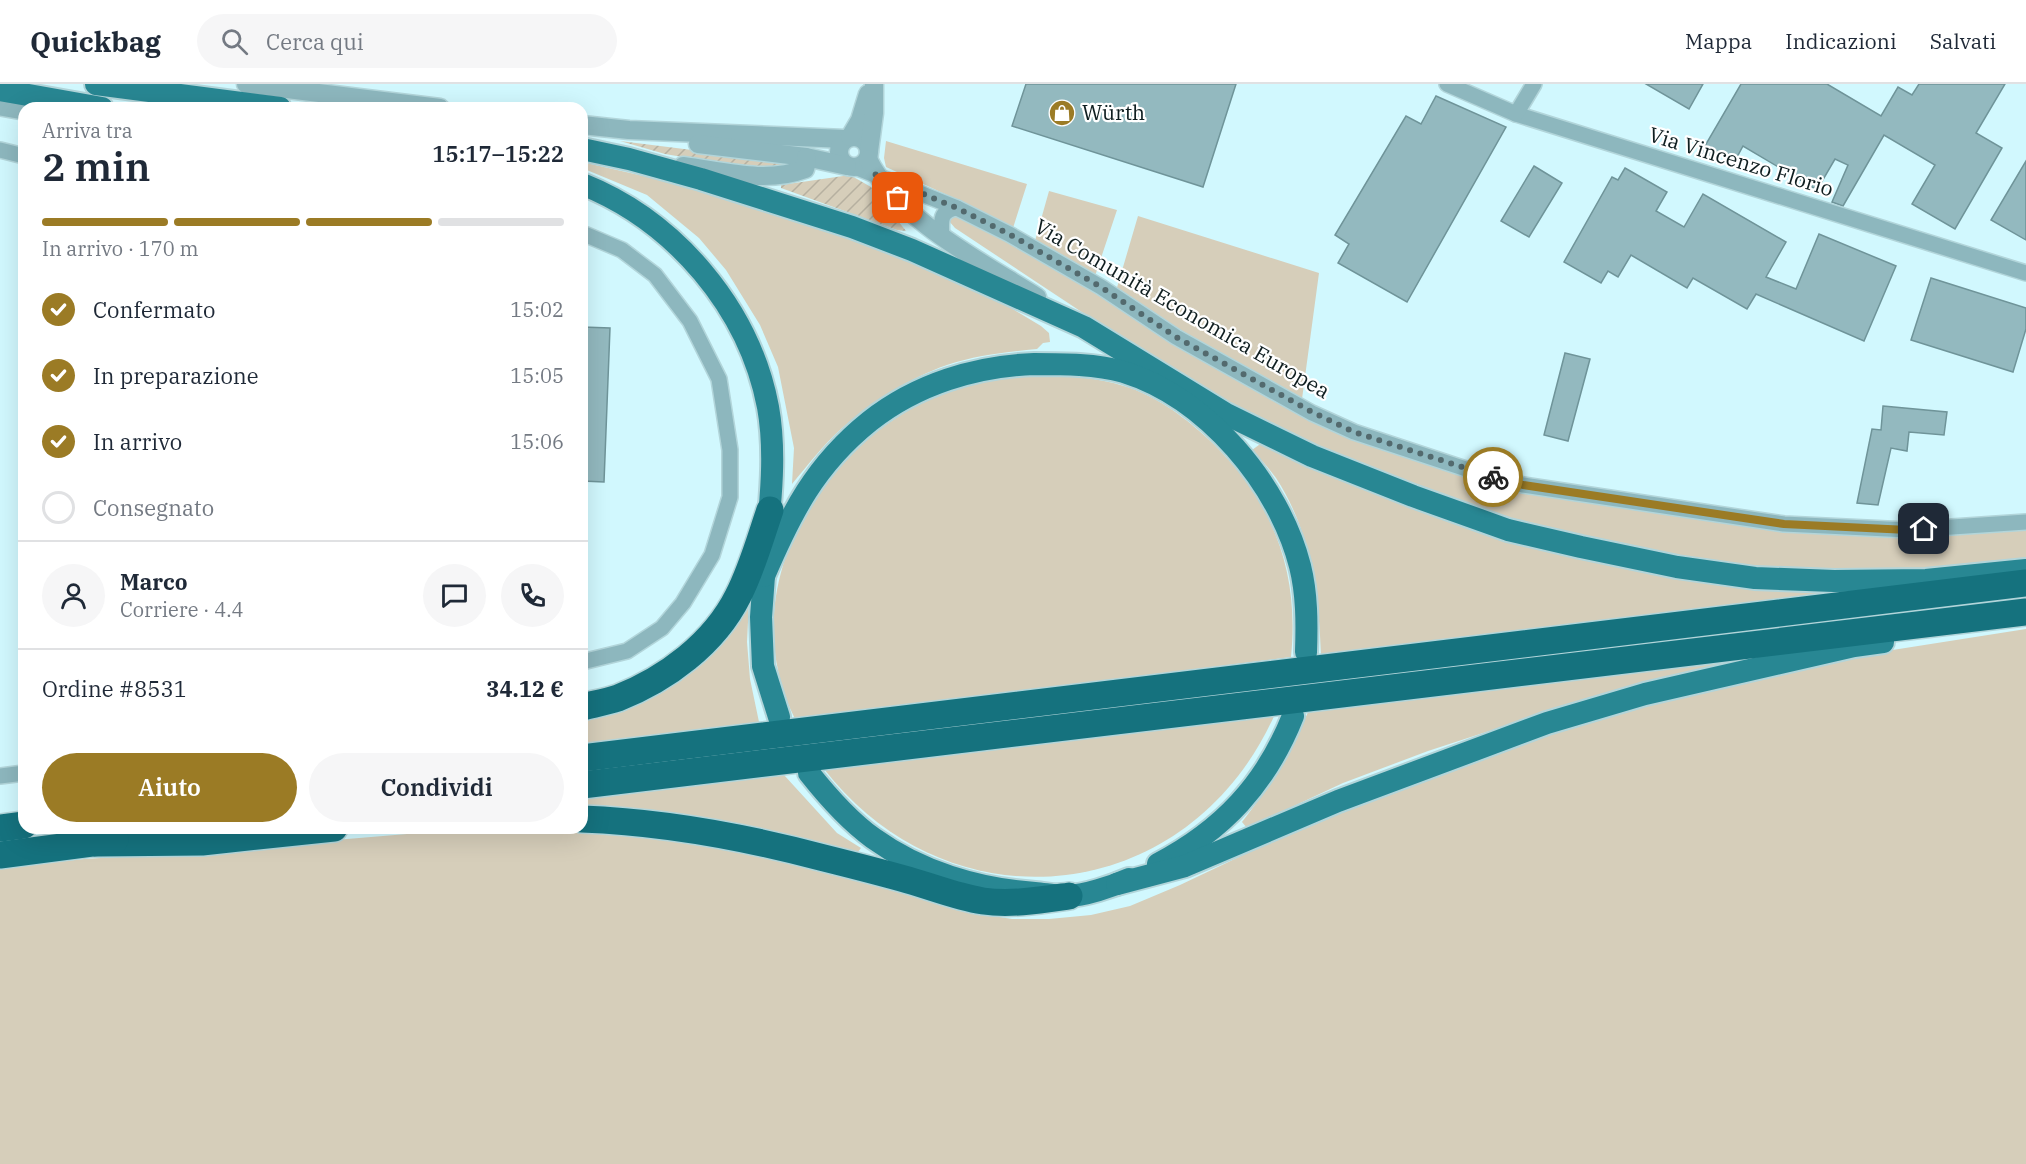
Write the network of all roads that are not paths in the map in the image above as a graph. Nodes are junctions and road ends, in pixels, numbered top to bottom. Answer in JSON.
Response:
{"nodes":[{"id":1,"x":96,"y":84,"type":"edge"},
{"id":2,"x":246,"y":84,"type":"edge"},
{"id":3,"x":872,"y":84,"type":"edge"},
{"id":4,"x":1447,"y":84,"type":"edge"},
{"id":5,"x":1534,"y":84,"type":"edge"},
{"id":6,"x":0,"y":90,"type":"edge"},
{"id":7,"x":68,"y":102,"type":"edge"},
{"id":8,"x":234,"y":102,"type":"edge"},
{"id":9,"x":392,"y":102,"type":"edge"},
{"id":10,"x":0,"y":108,"type":"edge"},
{"id":11,"x":18,"y":111,"type":"edge"},
{"id":12,"x":1516,"y":114,"type":"junction"},
{"id":13,"x":588,"y":126,"type":"edge"},
{"id":14,"x":629,"y":130,"type":"junction"},
{"id":15,"x":845,"y":140,"type":"junction"},
{"id":16,"x":0,"y":150,"type":"edge"},
{"id":17,"x":588,"y":150,"type":"edge"},
{"id":18,"x":18,"y":155,"type":"edge"},
{"id":19,"x":0,"y":157,"type":"edge"},
{"id":20,"x":18,"y":157,"type":"edge"},
{"id":21,"x":629,"y":159,"type":"junction"},
{"id":22,"x":811,"y":162,"type":"junction"},
{"id":23,"x":863,"y":163,"type":"junction"},
{"id":24,"x":588,"y":186,"type":"edge"},
{"id":25,"x":957,"y":208,"type":"junction"},
{"id":26,"x":588,"y":236,"type":"edge"},
{"id":27,"x":942,"y":237,"type":"junction"},
{"id":28,"x":2026,"y":273,"type":"edge"},
{"id":29,"x":1084,"y":327,"type":"junction"},
{"id":30,"x":1112,"y":344,"type":"junction"},
{"id":31,"x":1153,"y":384,"type":"junction"},
{"id":32,"x":1181,"y":399,"type":"junction"},
{"id":33,"x":1226,"y":414,"type":"junction"},
{"id":34,"x":770,"y":510,"type":"junction"},
{"id":35,"x":2026,"y":522,"type":"edge"},
{"id":36,"x":2026,"y":570,"type":"edge"},
{"id":37,"x":764,"y":576,"type":"junction"},
{"id":38,"x":2026,"y":583,"type":"edge"},
{"id":39,"x":2026,"y":612,"type":"edge"},
{"id":40,"x":2026,"y":622,"type":"edge"},
{"id":41,"x":1306,"y":652,"type":"dead end"},
{"id":42,"x":588,"y":661,"type":"edge"},
{"id":43,"x":588,"y":706,"type":"edge"},
{"id":44,"x":1293,"y":716,"type":"dead end"},
{"id":45,"x":779,"y":717,"type":"dead end"},
{"id":46,"x":588,"y":757,"type":"edge"},
{"id":47,"x":809,"y":773,"type":"dead end"},
{"id":48,"x":18,"y":774,"type":"edge"},
{"id":49,"x":0,"y":776,"type":"edge"},
{"id":50,"x":588,"y":784,"type":"edge"},
{"id":51,"x":588,"y":819,"type":"edge"},
{"id":52,"x":18,"y":826,"type":"edge"},
{"id":53,"x":0,"y":828,"type":"edge"},
{"id":54,"x":170,"y":834,"type":"edge"},
{"id":55,"x":277,"y":834,"type":"edge"},
{"id":56,"x":97,"y":843,"type":"junction"},
{"id":57,"x":0,"y":855,"type":"edge"},
{"id":58,"x":1117,"y":884,"type":"junction"},
{"id":59,"x":1069,"y":896,"type":"junction"}],
"edges":[{"from":1,"to":8,"type":"main road"},
{"from":2,"to":9,"type":"street"},
{"from":3,"to":15,"type":"street"},
{"from":3,"to":23,"type":"street"},
{"from":4,"to":12,"type":"street","name":"Via Vincenzo Florio"},
{"from":5,"to":12,"type":"street"},
{"from":6,"to":7,"type":"main road"},
{"from":10,"to":11,"type":"street"},
{"from":12,"to":28,"type":"street","name":"Via Vincenzo Florio"},
{"from":13,"to":14,"type":"street"},
{"from":14,"to":15,"type":"street"},
{"from":14,"to":22,"type":"street"},
{"from":15,"to":22,"type":"street"},
{"from":15,"to":23,"type":"street"},
{"from":15,"to":23,"type":"street"},
{"from":16,"to":18,"type":"street"},
{"from":17,"to":21,"type":"main road"},
{"from":19,"to":20,"type":"street"},
{"from":21,"to":22,"type":"street"},
{"from":21,"to":29,"type":"main road"},
{"from":22,"to":23,"type":"street"},
{"from":23,"to":25,"type":"street","name":"Via Comunità Economica Europea"},
{"from":23,"to":27,"type":"street"},
{"from":24,"to":34,"type":"main road"},
{"from":25,"to":27,"type":"street"},
{"from":25,"to":35,"type":"street","name":"Via Comunità Economica Europea"},
{"from":26,"to":42,"type":"street"},
{"from":27,"to":29,"type":"street"},
{"from":29,"to":30,"type":"main road"},
{"from":30,"to":31,"type":"main road"},
{"from":30,"to":33,"type":"main road"},
{"from":31,"to":32,"type":"main road"},
{"from":31,"to":37,"type":"main road"},
{"from":32,"to":33,"type":"main road"},
{"from":32,"to":41,"type":"main road"},
{"from":33,"to":36,"type":"main road"},
{"from":34,"to":37,"type":"main road"},
{"from":34,"to":43,"type":"highway"},
{"from":37,"to":45,"type":"main road"},
{"from":38,"to":46,"type":"highway"},
{"from":39,"to":50,"type":"highway"},
{"from":40,"to":58,"type":"main road"},
{"from":44,"to":58,"type":"main road"},
{"from":47,"to":59,"type":"main road"},
{"from":48,"to":49,"type":"street"},
{"from":51,"to":59,"type":"highway"},
{"from":52,"to":53,"type":"highway"},
{"from":54,"to":56,"type":"highway"},
{"from":55,"to":56,"type":"highway"},
{"from":56,"to":57,"type":"highway"},
{"from":58,"to":59,"type":"main road"}]}
